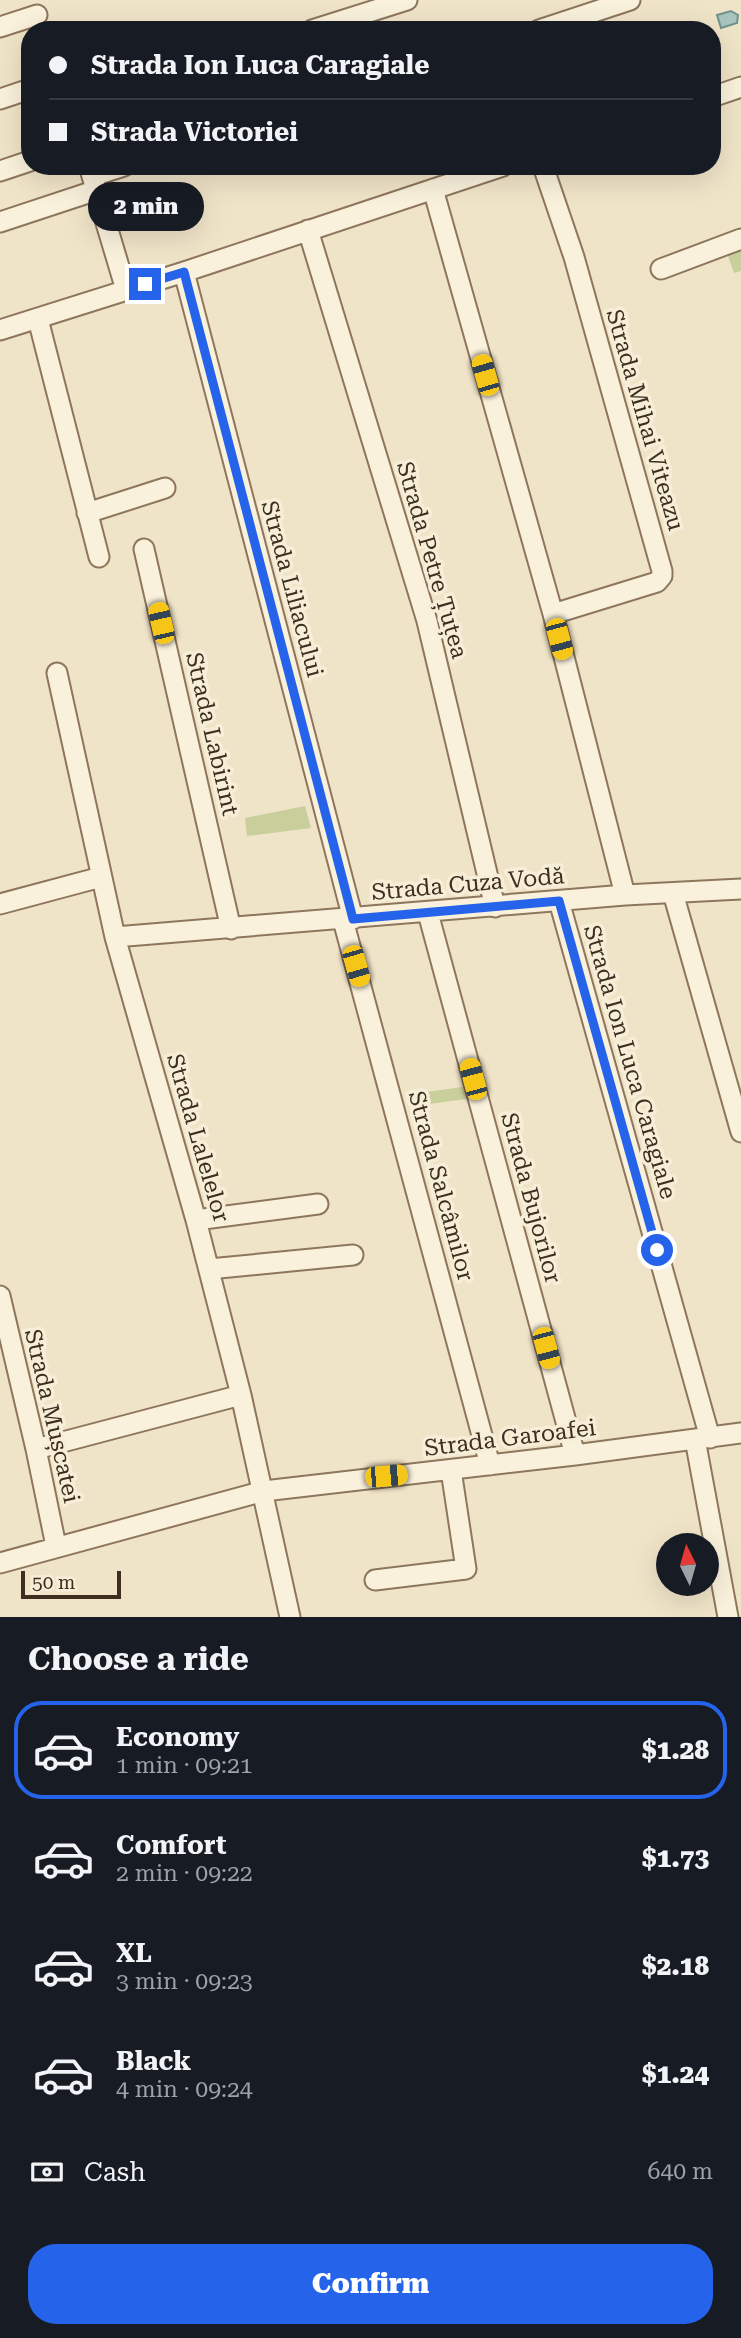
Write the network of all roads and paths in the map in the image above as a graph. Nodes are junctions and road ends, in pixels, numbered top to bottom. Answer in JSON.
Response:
{"nodes":[{"id":1,"x":407,"y":0,"type":"edge"},
{"id":2,"x":630,"y":0,"type":"edge"},
{"id":3,"x":37,"y":15,"type":"edge"},
{"id":4,"x":340,"y":21,"type":"edge"},
{"id":5,"x":566,"y":21,"type":"edge"},
{"id":6,"x":0,"y":27,"type":"edge"},
{"id":7,"x":741,"y":87,"type":"edge"},
{"id":8,"x":21,"y":92,"type":"edge"},
{"id":9,"x":721,"y":94,"type":"edge"},
{"id":10,"x":0,"y":99,"type":"edge"},
{"id":11,"x":21,"y":164,"type":"edge"},
{"id":12,"x":0,"y":171,"type":"edge"},
{"id":13,"x":476,"y":175,"type":"edge"},
{"id":14,"x":546,"y":175,"type":"edge"},
{"id":15,"x":93,"y":178,"type":"edge"},
{"id":16,"x":433,"y":189,"type":"junction"},
{"id":17,"x":0,"y":222,"type":"edge"},
{"id":18,"x":308,"y":230,"type":"junction"},
{"id":19,"x":741,"y":239,"type":"edge"},
{"id":20,"x":661,"y":269,"type":"dead end"},
{"id":21,"x":184,"y":272,"type":"junction"},
{"id":22,"x":126,"y":290,"type":"junction"},
{"id":23,"x":38,"y":319,"type":"junction"},
{"id":24,"x":0,"y":330,"type":"edge"},
{"id":25,"x":166,"y":488,"type":"dead end"},
{"id":26,"x":87,"y":513,"type":"junction"},
{"id":27,"x":144,"y":550,"type":"dead end"},
{"id":28,"x":99,"y":557,"type":"dead end"},
{"id":29,"x":553,"y":614,"type":"junction"},
{"id":30,"x":57,"y":673,"type":"dead end"},
{"id":31,"x":101,"y":877,"type":"junction"},
{"id":32,"x":741,"y":889,"type":"edge"},
{"id":33,"x":673,"y":893,"type":"junction"},
{"id":34,"x":625,"y":895,"type":"junction"},
{"id":35,"x":559,"y":901,"type":"junction"},
{"id":36,"x":0,"y":904,"type":"edge"},
{"id":37,"x":495,"y":907,"type":"junction"},
{"id":38,"x":428,"y":913,"type":"junction"},
{"id":39,"x":348,"y":919,"type":"junction"},
{"id":40,"x":232,"y":929,"type":"junction"},
{"id":41,"x":115,"y":937,"type":"junction"},
{"id":42,"x":741,"y":1132,"type":"edge"},
{"id":43,"x":318,"y":1204,"type":"dead end"},
{"id":44,"x":196,"y":1220,"type":"junction"},
{"id":45,"x":353,"y":1255,"type":"dead end"},
{"id":46,"x":209,"y":1269,"type":"junction"},
{"id":47,"x":0,"y":1296,"type":"edge"},
{"id":48,"x":241,"y":1395,"type":"junction"},
{"id":49,"x":741,"y":1433,"type":"edge"},
{"id":50,"x":702,"y":1438,"type":"junction"},
{"id":51,"x":36,"y":1448,"type":"junction"},
{"id":52,"x":575,"y":1455,"type":"junction"},
{"id":53,"x":489,"y":1465,"type":"junction"},
{"id":54,"x":451,"y":1470,"type":"junction"},
{"id":55,"x":264,"y":1491,"type":"junction"},
{"id":56,"x":56,"y":1546,"type":"junction"},
{"id":57,"x":0,"y":1563,"type":"edge"},
{"id":58,"x":375,"y":1580,"type":"dead end"},
{"id":59,"x":290,"y":1617,"type":"edge"},
{"id":60,"x":728,"y":1617,"type":"edge"}],
"edges":[{"from":1,"to":4,"type":"street"},
{"from":2,"to":5,"type":"street"},
{"from":3,"to":6,"type":"street"},
{"from":7,"to":9,"type":"street"},
{"from":8,"to":10,"type":"street"},
{"from":11,"to":12,"type":"street"},
{"from":13,"to":16,"type":"street"},
{"from":14,"to":29,"type":"street","name":"Strada Mihai Viteazu"},
{"from":15,"to":17,"type":"street"},
{"from":15,"to":22,"type":"street"},
{"from":16,"to":18,"type":"street"},
{"from":16,"to":29,"type":"street"},
{"from":18,"to":21,"type":"street"},
{"from":18,"to":37,"type":"street","name":"Strada Petre Țuțea"},
{"from":19,"to":20,"type":"street"},
{"from":21,"to":22,"type":"street"},
{"from":21,"to":39,"type":"street","name":"Strada Liliacului"},
{"from":22,"to":23,"type":"street"},
{"from":23,"to":24,"type":"street"},
{"from":23,"to":26,"type":"street"},
{"from":25,"to":26,"type":"street"},
{"from":26,"to":28,"type":"street"},
{"from":27,"to":40,"type":"street","name":"Strada Labirint"},
{"from":29,"to":34,"type":"street"},
{"from":30,"to":31,"type":"street","name":"Strada Lalelelor"},
{"from":31,"to":36,"type":"street"},
{"from":31,"to":41,"type":"street","name":"Strada Lalelelor"},
{"from":32,"to":33,"type":"street","name":"Strada Cuza Vodă"},
{"from":33,"to":34,"type":"street","name":"Strada Cuza Vodă"},
{"from":33,"to":42,"type":"street"},
{"from":34,"to":35,"type":"street","name":"Strada Cuza Vodă"},
{"from":35,"to":37,"type":"street","name":"Strada Cuza Vodă"},
{"from":35,"to":50,"type":"street","name":"Strada Ion Luca Caragiale"},
{"from":37,"to":38,"type":"street","name":"Strada Cuza Vodă"},
{"from":38,"to":39,"type":"street","name":"Strada Cuza Vodă"},
{"from":38,"to":52,"type":"street","name":"Strada Bujorilor"},
{"from":39,"to":40,"type":"street","name":"Strada Cuza Vodă"},
{"from":39,"to":53,"type":"street","name":"Strada Salcâmilor"},
{"from":40,"to":41,"type":"street","name":"Strada Cuza Vodă"},
{"from":41,"to":44,"type":"street","name":"Strada Lalelelor"},
{"from":43,"to":44,"type":"street"},
{"from":44,"to":46,"type":"street","name":"Strada Lalelelor"},
{"from":45,"to":46,"type":"street"},
{"from":46,"to":48,"type":"street","name":"Strada Lalelelor"},
{"from":47,"to":51,"type":"street","name":"Strada Mușcatei"},
{"from":48,"to":51,"type":"street"},
{"from":48,"to":55,"type":"street","name":"Strada Lalelelor"},
{"from":49,"to":50,"type":"street","name":"Strada Garoafei"},
{"from":50,"to":52,"type":"street","name":"Strada Garoafei"},
{"from":50,"to":60,"type":"street","name":"Strada Ion Luca Caragiale"},
{"from":51,"to":56,"type":"street","name":"Strada Mușcatei"},
{"from":52,"to":53,"type":"street","name":"Strada Garoafei"},
{"from":53,"to":54,"type":"street","name":"Strada Garoafei"},
{"from":54,"to":55,"type":"street","name":"Strada Garoafei"},
{"from":54,"to":58,"type":"street"},
{"from":55,"to":56,"type":"street","name":"Strada Garoafei"},
{"from":55,"to":59,"type":"street","name":"Strada Lalelelor"},
{"from":56,"to":57,"type":"street","name":"Strada Garoafei"}]}
